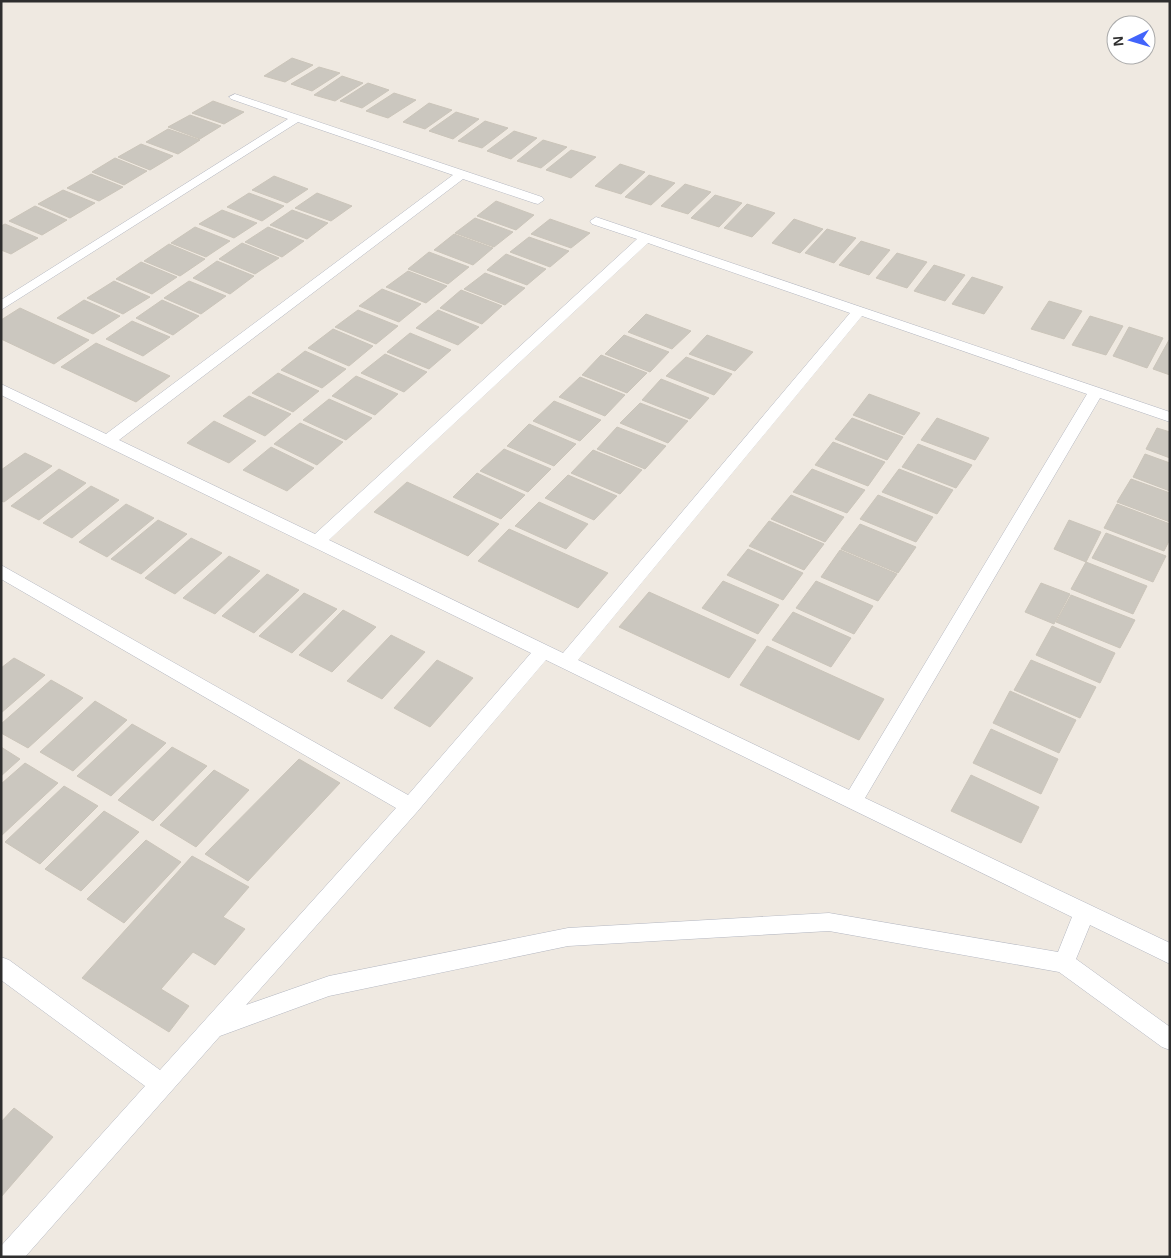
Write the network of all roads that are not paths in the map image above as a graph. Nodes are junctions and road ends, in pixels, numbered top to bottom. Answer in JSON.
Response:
{"nodes":[{"id":1,"x":235,"y":97,"type":"dead end"},
{"id":2,"x":297,"y":118,"type":"junction"},
{"id":3,"x":462,"y":174,"type":"junction"},
{"id":4,"x":538,"y":200,"type":"dead end"},
{"id":5,"x":596,"y":221,"type":"dead end"},
{"id":6,"x":646,"y":238,"type":"junction"},
{"id":7,"x":1,"y":306,"type":"edge"},
{"id":8,"x":859,"y":311,"type":"junction"},
{"id":9,"x":1,"y":389,"type":"edge"},
{"id":10,"x":1096,"y":392,"type":"junction"},
{"id":11,"x":1170,"y":417,"type":"edge"},
{"id":12,"x":107,"y":441,"type":"junction"},
{"id":13,"x":317,"y":542,"type":"junction"},
{"id":14,"x":1,"y":571,"type":"edge"},
{"id":15,"x":543,"y":652,"type":"junction"},
{"id":16,"x":566,"y":662,"type":"junction"},
{"id":17,"x":853,"y":801,"type":"junction"},
{"id":18,"x":410,"y":806,"type":"junction"},
{"id":19,"x":1084,"y":913,"type":"junction"},
{"id":20,"x":1170,"y":954,"type":"edge"},
{"id":21,"x":1064,"y":964,"type":"junction"},
{"id":22,"x":1,"y":967,"type":"edge"},
{"id":23,"x":212,"y":1028,"type":"junction"},
{"id":24,"x":1170,"y":1040,"type":"edge"},
{"id":25,"x":162,"y":1085,"type":"junction"},
{"id":26,"x":8,"y":1257,"type":"edge"}],
"edges":[{"from":1,"to":2,"type":"lane"},
{"from":2,"to":3,"type":"lane"},
{"from":2,"to":7,"type":"lane"},
{"from":3,"to":4,"type":"lane"},
{"from":3,"to":12,"type":"lane"},
{"from":5,"to":6,"type":"lane"},
{"from":6,"to":8,"type":"lane"},
{"from":6,"to":13,"type":"lane"},
{"from":8,"to":10,"type":"lane"},
{"from":8,"to":16,"type":"lane"},
{"from":9,"to":12,"type":"lane"},
{"from":10,"to":11,"type":"lane"},
{"from":10,"to":17,"type":"lane"},
{"from":12,"to":13,"type":"lane"},
{"from":13,"to":15,"type":"lane"},
{"from":14,"to":18,"type":"lane"},
{"from":15,"to":16,"type":"lane"},
{"from":15,"to":18,"type":"lane"},
{"from":16,"to":17,"type":"lane"},
{"from":17,"to":19,"type":"lane"},
{"from":18,"to":23,"type":"lane"},
{"from":19,"to":20,"type":"lane"},
{"from":19,"to":21,"type":"lane"},
{"from":21,"to":23,"type":"lane"},
{"from":21,"to":24,"type":"lane"},
{"from":22,"to":25,"type":"lane"},
{"from":23,"to":25,"type":"lane"},
{"from":25,"to":26,"type":"lane"}]}
